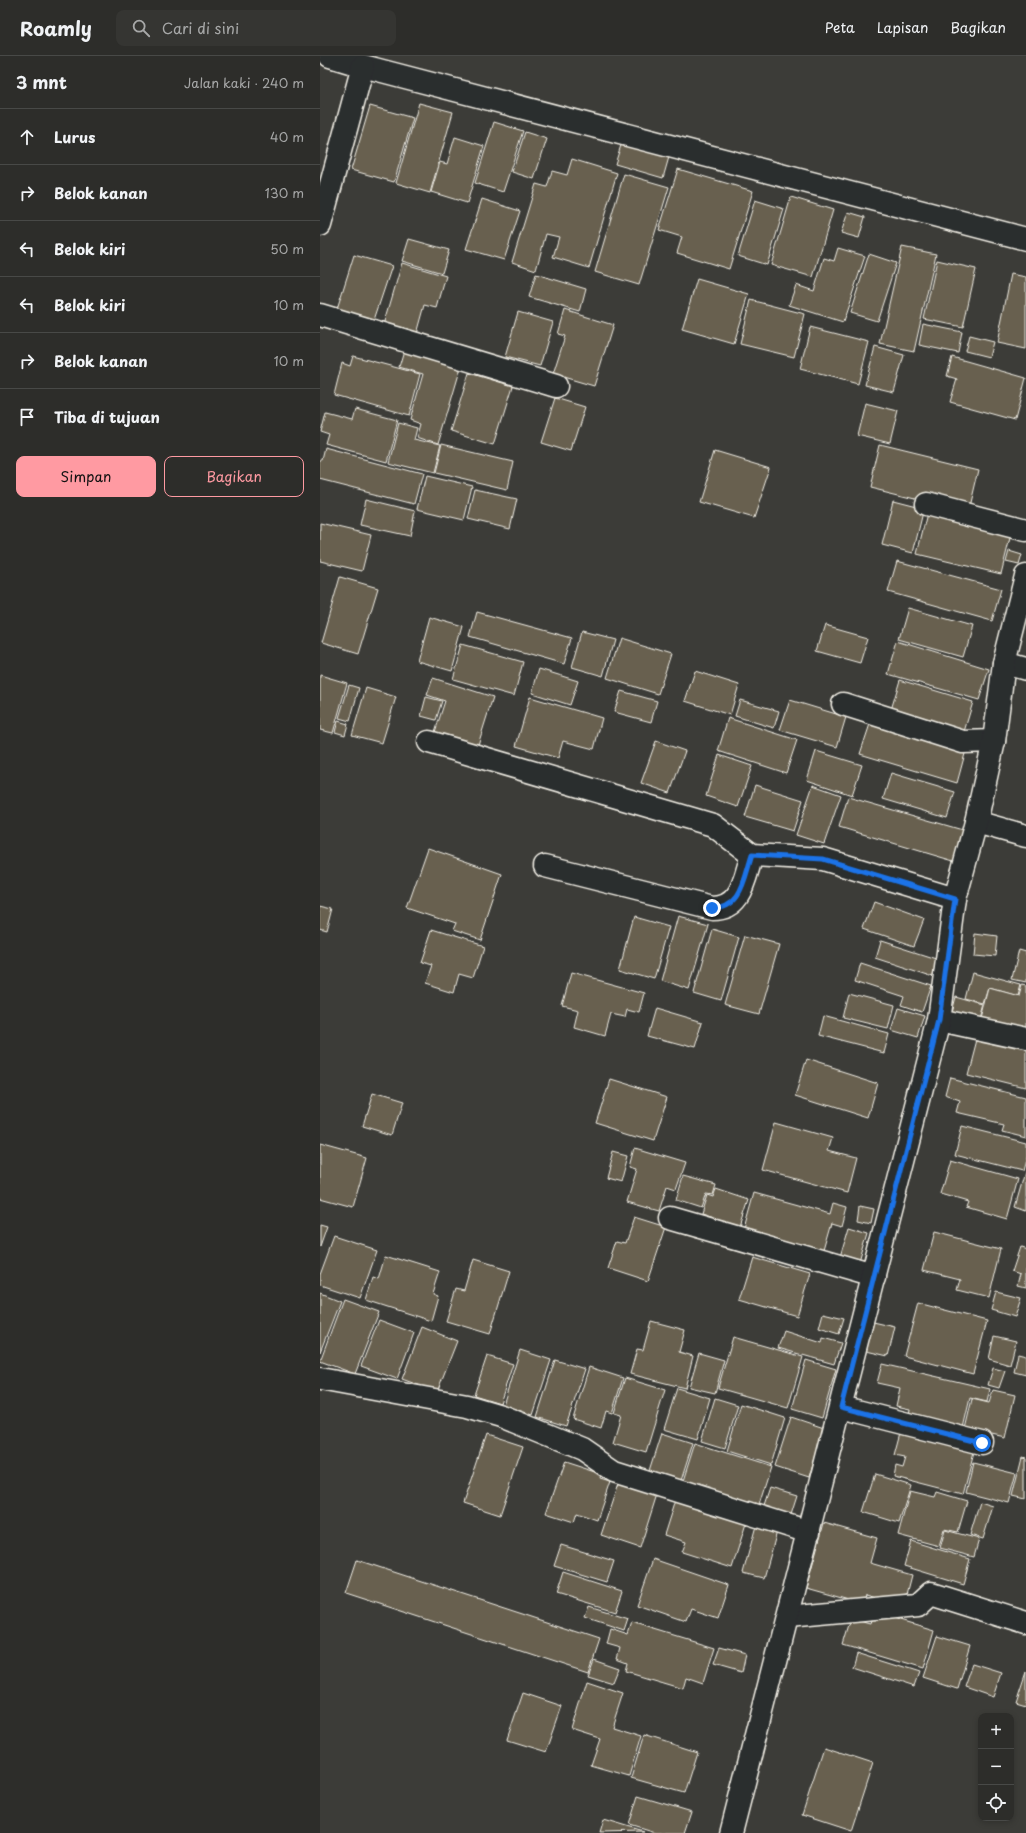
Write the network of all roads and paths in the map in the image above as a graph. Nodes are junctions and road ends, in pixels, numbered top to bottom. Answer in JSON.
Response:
{"nodes":[{"id":1,"x":330,"y":56,"type":"edge"},
{"id":2,"x":363,"y":66,"type":"junction"},
{"id":3,"x":320,"y":225,"type":"edge"},
{"id":4,"x":1026,"y":238,"type":"edge"},
{"id":5,"x":320,"y":315,"type":"edge"},
{"id":6,"x":556,"y":386,"type":"dead end"},
{"id":7,"x":926,"y":504,"type":"dead end"},
{"id":8,"x":1026,"y":530,"type":"edge"},
{"id":9,"x":1026,"y":576,"type":"edge"},
{"id":10,"x":1004,"y":663,"type":"junction"},
{"id":11,"x":1026,"y":669,"type":"edge"},
{"id":12,"x":843,"y":704,"type":"dead end"},
{"id":13,"x":994,"y":741,"type":"junction"},
{"id":14,"x":429,"y":742,"type":"dead end"},
{"id":15,"x":976,"y":822,"type":"junction"},
{"id":16,"x":1026,"y":836,"type":"edge"},
{"id":17,"x":752,"y":855,"type":"junction"},
{"id":18,"x":545,"y":866,"type":"dead end"},
{"id":19,"x":955,"y":899,"type":"junction"},
{"id":20,"x":939,"y":1020,"type":"junction"},
{"id":21,"x":1026,"y":1039,"type":"edge"},
{"id":22,"x":670,"y":1218,"type":"dead end"},
{"id":23,"x":874,"y":1276,"type":"junction"},
{"id":24,"x":320,"y":1379,"type":"edge"},
{"id":25,"x":841,"y":1407,"type":"junction"},
{"id":26,"x":982,"y":1443,"type":"dead end"},
{"id":27,"x":809,"y":1532,"type":"junction"},
{"id":28,"x":787,"y":1617,"type":"junction"},
{"id":29,"x":1026,"y":1623,"type":"edge"},
{"id":30,"x":731,"y":1833,"type":"edge"}],
"edges":[{"from":1,"to":2,"type":"street"},
{"from":2,"to":3,"type":"street"},
{"from":2,"to":4,"type":"street"},
{"from":5,"to":6,"type":"street"},
{"from":7,"to":8,"type":"street"},
{"from":9,"to":10,"type":"street"},
{"from":10,"to":11,"type":"street"},
{"from":10,"to":13,"type":"street"},
{"from":12,"to":13,"type":"street"},
{"from":13,"to":15,"type":"street"},
{"from":14,"to":17,"type":"street"},
{"from":15,"to":16,"type":"street"},
{"from":15,"to":19,"type":"street"},
{"from":17,"to":18,"type":"street"},
{"from":17,"to":19,"type":"street"},
{"from":19,"to":20,"type":"street"},
{"from":20,"to":21,"type":"street"},
{"from":20,"to":23,"type":"street"},
{"from":22,"to":23,"type":"street"},
{"from":23,"to":25,"type":"street"},
{"from":24,"to":27,"type":"street"},
{"from":25,"to":26,"type":"street"},
{"from":25,"to":27,"type":"street"},
{"from":27,"to":28,"type":"street"},
{"from":28,"to":29,"type":"street"},
{"from":28,"to":30,"type":"street"}]}
